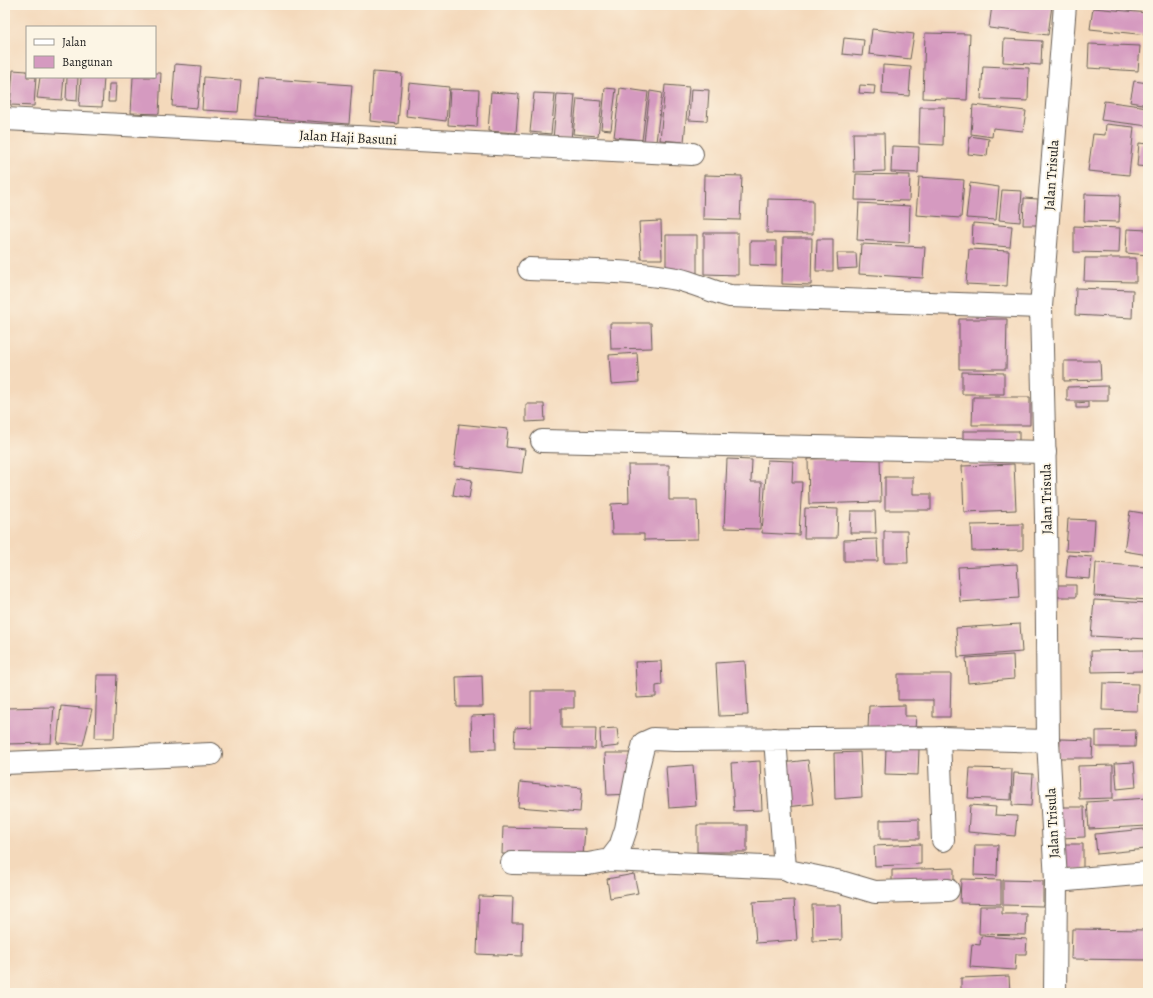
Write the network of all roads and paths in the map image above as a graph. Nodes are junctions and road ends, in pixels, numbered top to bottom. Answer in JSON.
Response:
{"nodes":[{"id":1,"x":1064,"y":5,"type":"edge"},
{"id":2,"x":5,"y":119,"type":"edge"},
{"id":3,"x":692,"y":154,"type":"dead end"},
{"id":4,"x":528,"y":269,"type":"dead end"},
{"id":5,"x":1041,"y":307,"type":"junction"},
{"id":6,"x":542,"y":441,"type":"dead end"},
{"id":7,"x":1045,"y":452,"type":"junction"},
{"id":8,"x":939,"y":738,"type":"junction"},
{"id":9,"x":775,"y":739,"type":"junction"},
{"id":10,"x":1048,"y":741,"type":"junction"},
{"id":11,"x":211,"y":754,"type":"dead end"},
{"id":12,"x":5,"y":763,"type":"edge"},
{"id":13,"x":944,"y":840,"type":"dead end"},
{"id":14,"x":610,"y":860,"type":"junction"},
{"id":15,"x":512,"y":863,"type":"dead end"},
{"id":16,"x":785,"y":868,"type":"junction"},
{"id":17,"x":1148,"y":873,"type":"edge"},
{"id":18,"x":1056,"y":881,"type":"junction"},
{"id":19,"x":948,"y":890,"type":"dead end"},
{"id":20,"x":1055,"y":993,"type":"edge"}],
"edges":[{"from":1,"to":5,"type":"street","name":"Jalan Trisula"},
{"from":2,"to":3,"type":"street","name":"Jalan Haji Basuni"},
{"from":4,"to":5,"type":"street"},
{"from":5,"to":7,"type":"street","name":"Jalan Trisula"},
{"from":6,"to":7,"type":"street"},
{"from":7,"to":10,"type":"street","name":"Jalan Trisula"},
{"from":8,"to":9,"type":"street"},
{"from":8,"to":10,"type":"street"},
{"from":8,"to":13,"type":"street"},
{"from":9,"to":14,"type":"street"},
{"from":9,"to":16,"type":"street"},
{"from":10,"to":18,"type":"street","name":"Jalan Trisula"},
{"from":11,"to":12,"type":"street"},
{"from":14,"to":15,"type":"street"},
{"from":14,"to":16,"type":"street"},
{"from":16,"to":19,"type":"street"},
{"from":17,"to":18,"type":"street"},
{"from":18,"to":20,"type":"street","name":"Jalan Trisula"}]}
